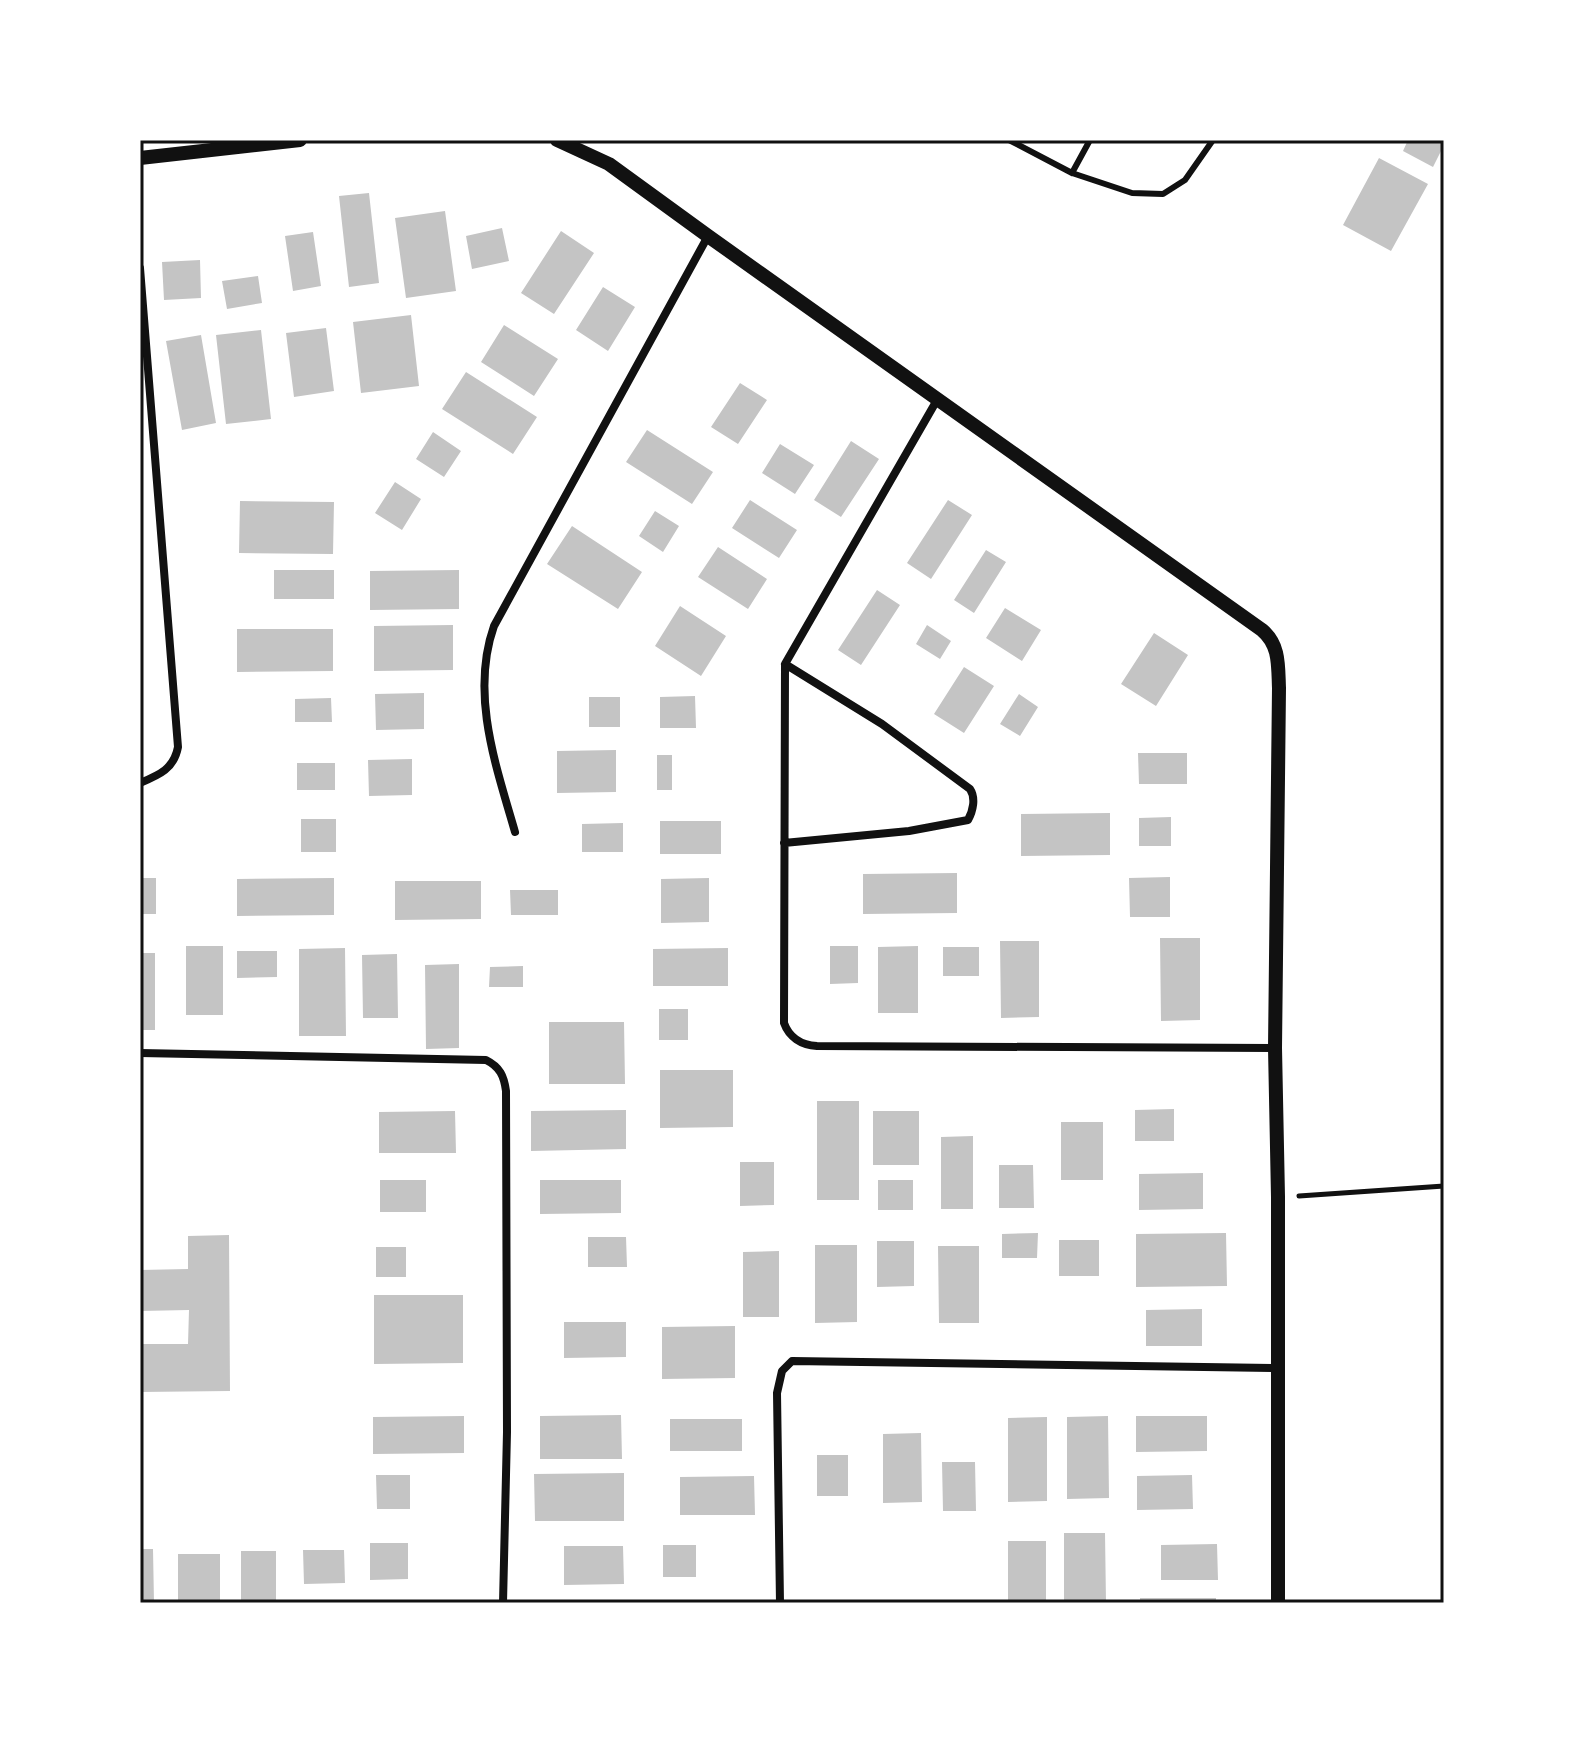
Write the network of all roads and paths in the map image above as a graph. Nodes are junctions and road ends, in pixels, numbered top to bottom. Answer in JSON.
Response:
{"nodes":[{"id":1,"x":300,"y":140,"type":"edge"},
{"id":2,"x":557,"y":140,"type":"edge"},
{"id":3,"x":1009,"y":140,"type":"edge"},
{"id":4,"x":1090,"y":140,"type":"edge"},
{"id":5,"x":1213,"y":140,"type":"edge"},
{"id":6,"x":140,"y":158,"type":"edge"},
{"id":7,"x":1072,"y":173,"type":"junction"},
{"id":8,"x":708,"y":236,"type":"junction"},
{"id":9,"x":140,"y":268,"type":"edge"},
{"id":10,"x":937,"y":400,"type":"junction"},
{"id":11,"x":785,"y":664,"type":"junction"},
{"id":12,"x":140,"y":783,"type":"edge"},
{"id":13,"x":515,"y":832,"type":"dead end"},
{"id":14,"x":784,"y":843,"type":"junction"},
{"id":15,"x":1275,"y":1048,"type":"junction"},
{"id":16,"x":140,"y":1053,"type":"edge"},
{"id":17,"x":1444,"y":1186,"type":"edge"},
{"id":18,"x":1278,"y":1197,"type":"junction"},
{"id":19,"x":1277,"y":1368,"type":"junction"},
{"id":20,"x":503,"y":1603,"type":"edge"},
{"id":21,"x":780,"y":1603,"type":"edge"},
{"id":22,"x":1278,"y":1603,"type":"edge"}],
"edges":[{"from":1,"to":6,"type":"street"},
{"from":2,"to":8,"type":"street"},
{"from":3,"to":7,"type":"lane"},
{"from":4,"to":7,"type":"lane"},
{"from":5,"to":7,"type":"lane"},
{"from":8,"to":10,"type":"street"},
{"from":8,"to":13,"type":"street"},
{"from":9,"to":12,"type":"street"},
{"from":10,"to":11,"type":"street"},
{"from":10,"to":15,"type":"street"},
{"from":11,"to":14,"type":"street"},
{"from":11,"to":14,"type":"street"},
{"from":14,"to":15,"type":"street"},
{"from":15,"to":18,"type":"street"},
{"from":16,"to":20,"type":"street"},
{"from":17,"to":18,"type":"path"},
{"from":18,"to":19,"type":"street"},
{"from":19,"to":21,"type":"street"},
{"from":19,"to":22,"type":"street"}]}
